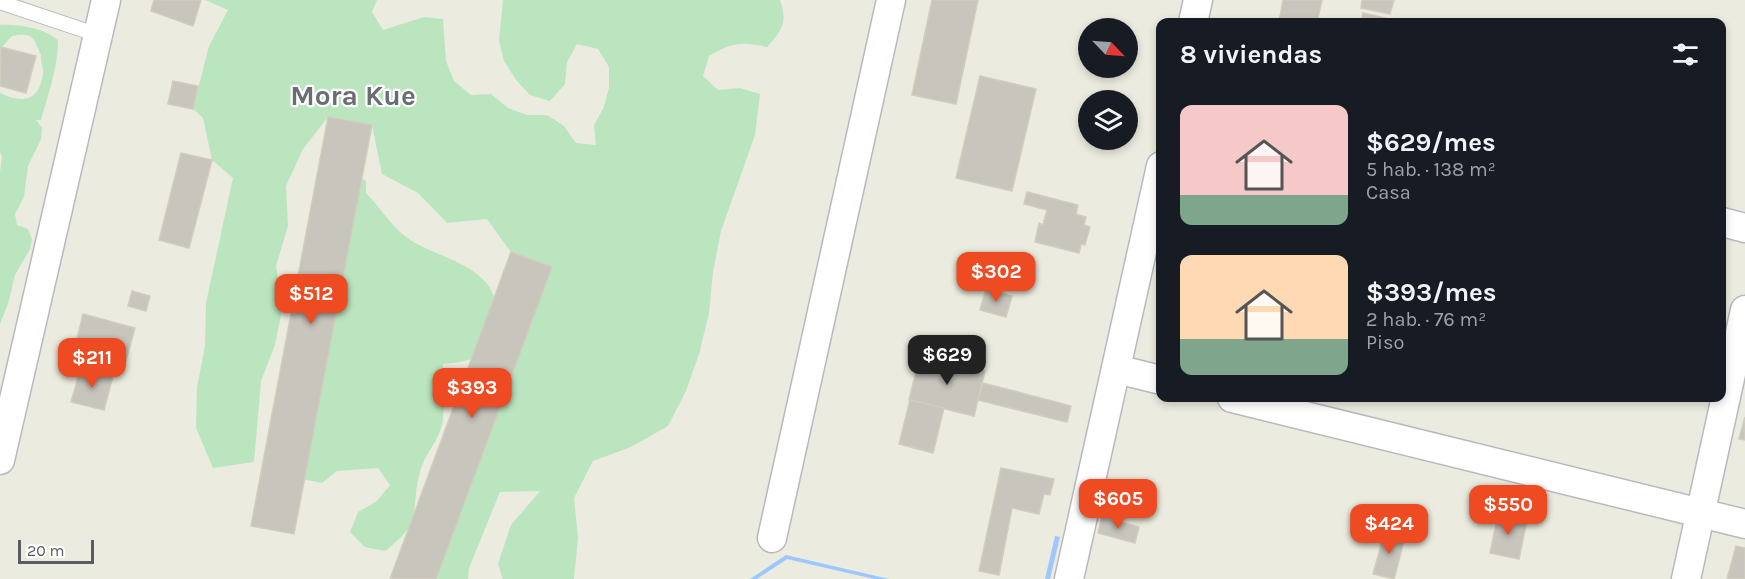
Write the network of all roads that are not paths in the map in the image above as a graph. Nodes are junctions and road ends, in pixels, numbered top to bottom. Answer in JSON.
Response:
{"nodes":[{"id":1,"x":106,"y":0,"type":"edge"},
{"id":2,"x":891,"y":0,"type":"edge"},
{"id":3,"x":1198,"y":0,"type":"edge"},
{"id":4,"x":0,"y":2,"type":"edge"},
{"id":5,"x":1194,"y":18,"type":"edge"},
{"id":6,"x":98,"y":35,"type":"junction"},
{"id":7,"x":1156,"y":189,"type":"edge"},
{"id":8,"x":1726,"y":223,"type":"edge"},
{"id":9,"x":1745,"y":228,"type":"edge"},
{"id":10,"x":1745,"y":310,"type":"edge"},
{"id":11,"x":1116,"y":369,"type":"junction"},
{"id":12,"x":1156,"y":379,"type":"edge"},
{"id":13,"x":1726,"y":396,"type":"edge"},
{"id":14,"x":1248,"y":402,"type":"edge"},
{"id":15,"x":1725,"y":402,"type":"edge"},
{"id":16,"x":0,"y":459,"type":"edge"},
{"id":17,"x":1700,"y":514,"type":"junction"},
{"id":18,"x":1745,"y":524,"type":"edge"},
{"id":19,"x":772,"y":538,"type":"dead end"},
{"id":20,"x":1069,"y":579,"type":"edge"},
{"id":21,"x":1686,"y":579,"type":"edge"}],
"edges":[{"from":1,"to":6,"type":"street"},
{"from":2,"to":19,"type":"street"},
{"from":3,"to":5,"type":"street"},
{"from":4,"to":6,"type":"lane"},
{"from":6,"to":16,"type":"street"},
{"from":7,"to":11,"type":"street"},
{"from":8,"to":9,"type":"street"},
{"from":10,"to":13,"type":"street"},
{"from":11,"to":12,"type":"street"},
{"from":11,"to":20,"type":"street"},
{"from":14,"to":17,"type":"street"},
{"from":15,"to":17,"type":"street"},
{"from":17,"to":18,"type":"street"},
{"from":17,"to":21,"type":"street"}]}
